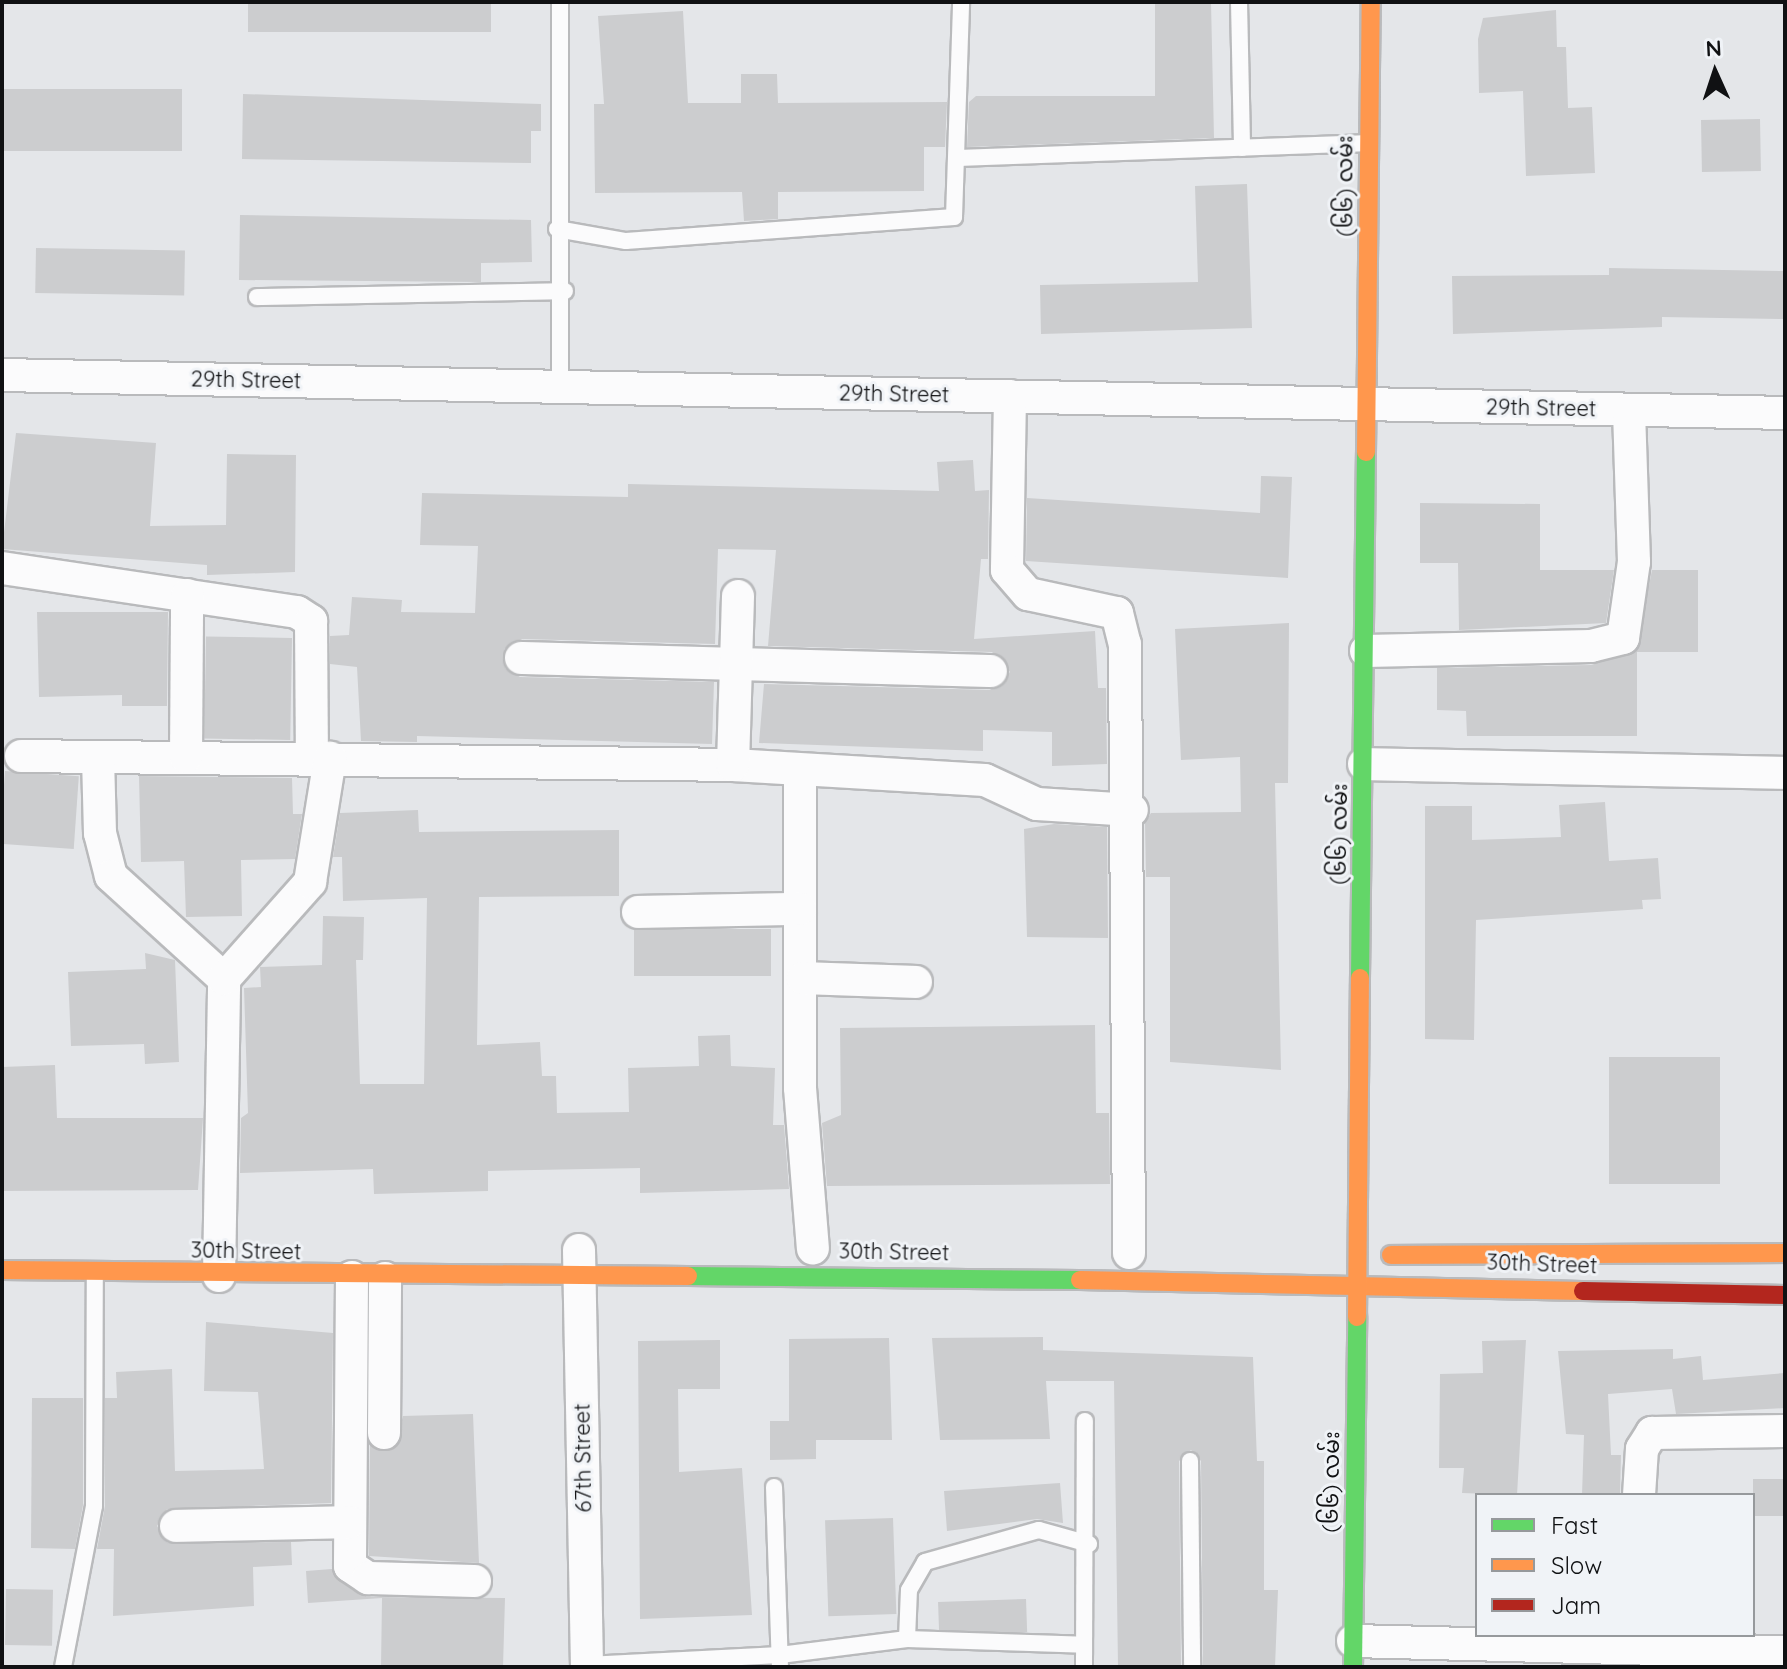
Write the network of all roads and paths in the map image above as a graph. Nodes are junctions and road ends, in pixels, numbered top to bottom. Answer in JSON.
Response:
{"nodes":[{"id":1,"x":560,"y":2,"type":"edge"},
{"id":2,"x":961,"y":2,"type":"edge"},
{"id":3,"x":1239,"y":2,"type":"edge"},
{"id":4,"x":1371,"y":2,"type":"edge"},
{"id":5,"x":1370,"y":143,"type":"junction"},
{"id":6,"x":1242,"y":148,"type":"junction"},
{"id":7,"x":959,"y":158,"type":"junction"},
{"id":8,"x":557,"y":229,"type":"junction"},
{"id":9,"x":565,"y":291,"type":"junction"},
{"id":10,"x":257,"y":297,"type":"dead end"},
{"id":11,"x":2,"y":375,"type":"edge"},
{"id":12,"x":560,"y":387,"type":"junction"},
{"id":13,"x":1010,"y":396,"type":"junction"},
{"id":14,"x":1368,"y":404,"type":"junction"},
{"id":15,"x":1629,"y":410,"type":"junction"},
{"id":16,"x":1785,"y":413,"type":"edge"},
{"id":17,"x":2,"y":568,"type":"edge"},
{"id":18,"x":187,"y":595,"type":"junction"},
{"id":19,"x":738,"y":596,"type":"dead end"},
{"id":20,"x":1366,"y":651,"type":"junction"},
{"id":21,"x":521,"y":658,"type":"dead end"},
{"id":22,"x":736,"y":662,"type":"junction"},
{"id":23,"x":991,"y":671,"type":"dead end"},
{"id":24,"x":21,"y":756,"type":"dead end"},
{"id":25,"x":98,"y":757,"type":"junction"},
{"id":26,"x":186,"y":757,"type":"junction"},
{"id":27,"x":321,"y":758,"type":"junction"},
{"id":28,"x":1364,"y":764,"type":"junction"},
{"id":29,"x":733,"y":765,"type":"junction"},
{"id":30,"x":800,"y":771,"type":"junction"},
{"id":31,"x":1785,"y":773,"type":"edge"},
{"id":32,"x":1132,"y":810,"type":"junction"},
{"id":33,"x":800,"y":909,"type":"junction"},
{"id":34,"x":638,"y":912,"type":"dead end"},
{"id":35,"x":803,"y":978,"type":"junction"},
{"id":36,"x":224,"y":979,"type":"junction"},
{"id":37,"x":916,"y":982,"type":"dead end"},
{"id":38,"x":813,"y":1248,"type":"dead end"},
{"id":39,"x":2,"y":1251,"type":"edge"},
{"id":40,"x":300,"y":1251,"type":"dead end"},
{"id":41,"x":1129,"y":1253,"type":"dead end"},
{"id":42,"x":1785,"y":1253,"type":"edge"},
{"id":43,"x":1349,"y":1255,"type":"junction"},
{"id":44,"x":579,"y":1256,"type":"junction"},
{"id":45,"x":94,"y":1262,"type":"junction"},
{"id":46,"x":220,"y":1263,"type":"junction"},
{"id":47,"x":2,"y":1270,"type":"edge"},
{"id":48,"x":352,"y":1277,"type":"junction"},
{"id":49,"x":385,"y":1278,"type":"junction"},
{"id":50,"x":1357,"y":1283,"type":"junction"},
{"id":51,"x":1785,"y":1295,"type":"edge"},
{"id":52,"x":1085,"y":1421,"type":"dead end"},
{"id":53,"x":1785,"y":1431,"type":"edge"},
{"id":54,"x":384,"y":1433,"type":"dead end"},
{"id":55,"x":1190,"y":1461,"type":"dead end"},
{"id":56,"x":774,"y":1487,"type":"dead end"},
{"id":57,"x":1639,"y":1493,"type":"edge"},
{"id":58,"x":350,"y":1522,"type":"junction"},
{"id":59,"x":176,"y":1526,"type":"dead end"},
{"id":60,"x":1089,"y":1544,"type":"junction"},
{"id":61,"x":475,"y":1581,"type":"dead end"},
{"id":62,"x":907,"y":1639,"type":"junction"},
{"id":63,"x":1639,"y":1643,"type":"edge"},
{"id":64,"x":1084,"y":1645,"type":"junction"},
{"id":65,"x":1785,"y":1652,"type":"edge"},
{"id":66,"x":1353,"y":1654,"type":"edge"},
{"id":67,"x":780,"y":1661,"type":"edge"},
{"id":68,"x":587,"y":1666,"type":"edge"},
{"id":69,"x":63,"y":1667,"type":"edge"},
{"id":70,"x":1084,"y":1667,"type":"edge"},
{"id":71,"x":1192,"y":1667,"type":"edge"}],
"edges":[{"from":1,"to":8,"type":"lane"},
{"from":2,"to":7,"type":"lane"},
{"from":3,"to":6,"type":"lane"},
{"from":4,"to":5,"type":"main road","name":"(၆၆) လမ်း"},
{"from":5,"to":6,"type":"lane"},
{"from":5,"to":14,"type":"main road","name":"(၆၆) လမ်း"},
{"from":6,"to":7,"type":"lane"},
{"from":7,"to":8,"type":"lane"},
{"from":8,"to":9,"type":"lane"},
{"from":9,"to":10,"type":"lane"},
{"from":9,"to":12,"type":"lane"},
{"from":11,"to":12,"type":"street","name":"29th Street"},
{"from":12,"to":13,"type":"street","name":"29th Street"},
{"from":13,"to":14,"type":"street","name":"29th Street"},
{"from":13,"to":32,"type":"street"},
{"from":14,"to":15,"type":"street","name":"29th Street"},
{"from":14,"to":20,"type":"main road","name":"(၆၆) လမ်း"},
{"from":15,"to":16,"type":"street","name":"29th Street"},
{"from":15,"to":20,"type":"street"},
{"from":17,"to":18,"type":"street"},
{"from":18,"to":26,"type":"street"},
{"from":18,"to":27,"type":"street"},
{"from":19,"to":22,"type":"street"},
{"from":20,"to":28,"type":"main road","name":"(၆၆) လမ်း"},
{"from":21,"to":22,"type":"street"},
{"from":22,"to":23,"type":"street"},
{"from":22,"to":29,"type":"street"},
{"from":24,"to":25,"type":"street"},
{"from":25,"to":26,"type":"street"},
{"from":25,"to":36,"type":"street"},
{"from":26,"to":27,"type":"street"},
{"from":27,"to":29,"type":"street"},
{"from":27,"to":36,"type":"street"},
{"from":28,"to":31,"type":"street"},
{"from":28,"to":43,"type":"main road","name":"(၆၆) လမ်း"},
{"from":29,"to":30,"type":"street"},
{"from":30,"to":32,"type":"street"},
{"from":30,"to":33,"type":"street"},
{"from":32,"to":41,"type":"street"},
{"from":33,"to":34,"type":"street"},
{"from":33,"to":35,"type":"street"},
{"from":35,"to":37,"type":"street"},
{"from":35,"to":38,"type":"street"},
{"from":36,"to":46,"type":"street"},
{"from":39,"to":45,"type":"main road","name":"30th Street"},
{"from":40,"to":46,"type":"main road","name":"30th Street"},
{"from":42,"to":43,"type":"main road","name":"30th Street"},
{"from":43,"to":50,"type":"main road","name":"(၆၆) လမ်း"},
{"from":44,"to":49,"type":"main road","name":"30th Street"},
{"from":44,"to":50,"type":"main road","name":"30th Street"},
{"from":44,"to":68,"type":"street","name":"67th Street"},
{"from":45,"to":46,"type":"main road","name":"30th Street"},
{"from":45,"to":47,"type":"main road","name":"30th Street"},
{"from":45,"to":69,"type":"lane"},
{"from":46,"to":48,"type":"main road","name":"30th Street"},
{"from":48,"to":49,"type":"main road","name":"30th Street"},
{"from":48,"to":58,"type":"street"},
{"from":49,"to":54,"type":"street"},
{"from":50,"to":51,"type":"main road","name":"30th Street"},
{"from":50,"to":66,"type":"main road","name":"(၆၆) လမ်း"},
{"from":52,"to":60,"type":"lane"},
{"from":53,"to":57,"type":"street"},
{"from":55,"to":71,"type":"lane"},
{"from":56,"to":67,"type":"lane"},
{"from":58,"to":59,"type":"street"},
{"from":58,"to":61,"type":"street"},
{"from":60,"to":62,"type":"lane"},
{"from":60,"to":64,"type":"lane"},
{"from":62,"to":64,"type":"lane"},
{"from":62,"to":67,"type":"lane"},
{"from":63,"to":65,"type":"street"},
{"from":63,"to":66,"type":"street"},
{"from":64,"to":70,"type":"lane"},
{"from":67,"to":68,"type":"lane"}]}
